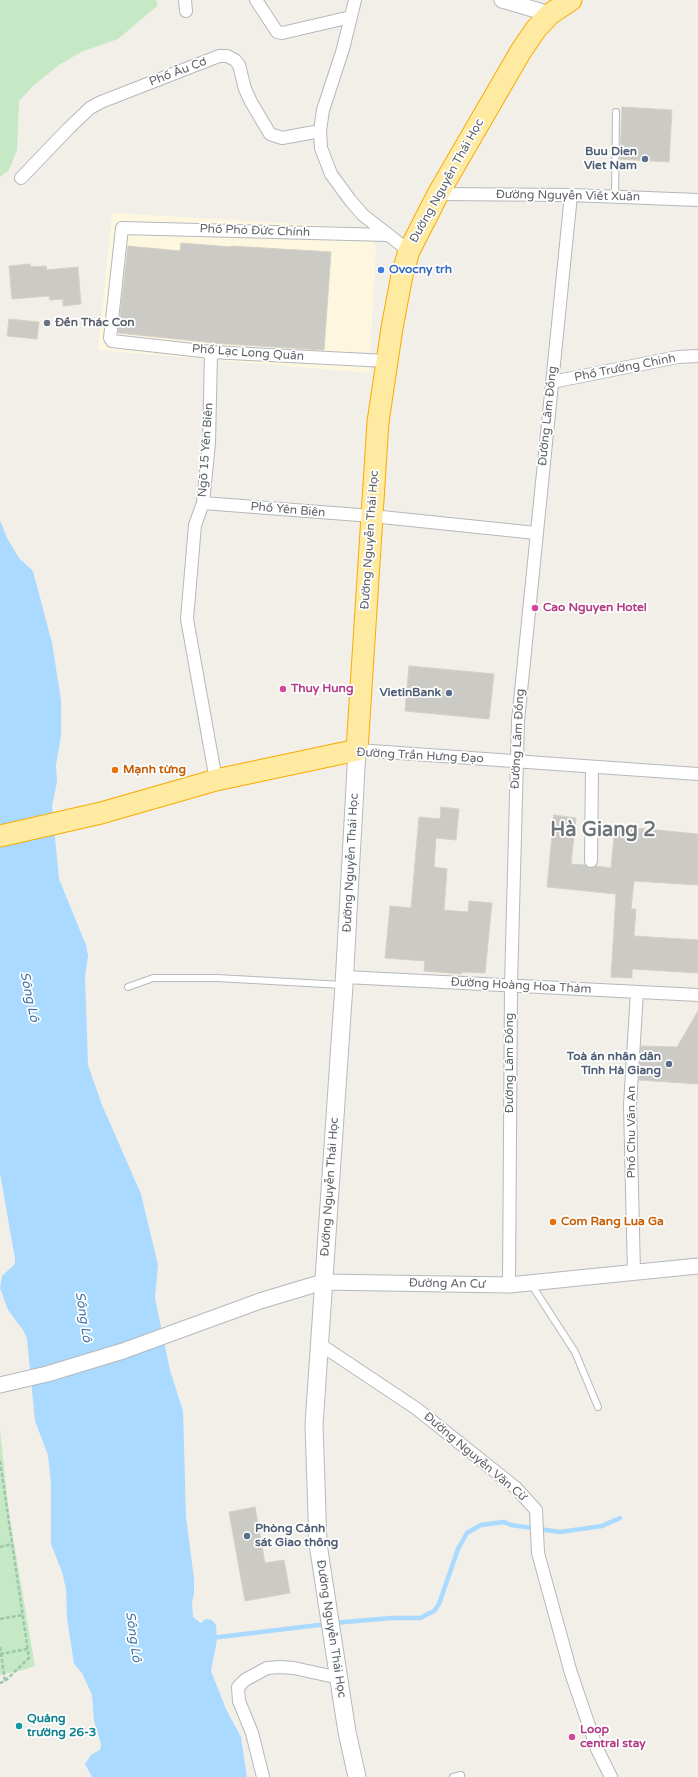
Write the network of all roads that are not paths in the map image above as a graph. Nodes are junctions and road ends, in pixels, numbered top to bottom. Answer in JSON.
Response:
{"nodes":[{"id":1,"x":256,"y":0,"type":"edge"},
{"id":2,"x":356,"y":0,"type":"edge"},
{"id":3,"x":502,"y":0,"type":"edge"},
{"id":4,"x":571,"y":0,"type":"edge"},
{"id":5,"x":550,"y":14,"type":"junction"},
{"id":6,"x":350,"y":17,"type":"junction"},
{"id":7,"x":616,"y":112,"type":"dead end"},
{"id":8,"x":320,"y":131,"type":"junction"},
{"id":9,"x":21,"y":178,"type":"dead end"},
{"id":10,"x":438,"y":194,"type":"junction"},
{"id":11,"x":571,"y":195,"type":"junction"},
{"id":12,"x":615,"y":197,"type":"junction"},
{"id":13,"x":698,"y":200,"type":"edge"},
{"id":14,"x":388,"y":235,"type":"junction"},
{"id":15,"x":409,"y":251,"type":"junction"},
{"id":16,"x":110,"y":339,"type":"joint"},
{"id":17,"x":211,"y":352,"type":"junction"},
{"id":18,"x":698,"y":356,"type":"edge"},
{"id":19,"x":386,"y":361,"type":"junction"},
{"id":20,"x":552,"y":382,"type":"junction"},
{"id":21,"x":203,"y":503,"type":"junction"},
{"id":22,"x":372,"y":516,"type":"junction"},
{"id":23,"x":536,"y":533,"type":"junction"},
{"id":24,"x":356,"y":750,"type":"junction"},
{"id":25,"x":516,"y":761,"type":"junction"},
{"id":26,"x":592,"y":767,"type":"junction"},
{"id":27,"x":698,"y":774,"type":"edge"},
{"id":28,"x":216,"y":780,"type":"junction"},
{"id":29,"x":0,"y":836,"type":"edge"},
{"id":30,"x":591,"y":861,"type":"dead end"},
{"id":31,"x":344,"y":981,"type":"junction"},
{"id":32,"x":511,"y":985,"type":"junction"},
{"id":33,"x":128,"y":987,"type":"dead end"},
{"id":34,"x":637,"y":992,"type":"junction"},
{"id":35,"x":698,"y":995,"type":"edge"},
{"id":36,"x":698,"y":1266,"type":"edge"},
{"id":37,"x":634,"y":1273,"type":"junction"},
{"id":38,"x":323,"y":1282,"type":"junction"},
{"id":39,"x":530,"y":1283,"type":"junction"},
{"id":40,"x":509,"y":1285,"type":"junction"},
{"id":41,"x":321,"y":1345,"type":"junction"},
{"id":42,"x":0,"y":1385,"type":"edge"},
{"id":43,"x":598,"y":1407,"type":"dead end"},
{"id":44,"x":338,"y":1671,"type":"junction"},
{"id":45,"x":461,"y":1775,"type":"dead end"},
{"id":46,"x":263,"y":1777,"type":"edge"},
{"id":47,"x":357,"y":1777,"type":"edge"},
{"id":48,"x":453,"y":1777,"type":"edge"},
{"id":49,"x":611,"y":1777,"type":"edge"}],
"edges":[{"from":1,"to":6,"type":"street"},
{"from":2,"to":6,"type":"street"},
{"from":3,"to":5,"type":"street"},
{"from":4,"to":5,"type":"highway","name":"Đường Nguyễn Thái Học"},
{"from":5,"to":10,"type":"highway","name":"Đường Nguyễn Thái Học"},
{"from":6,"to":8,"type":"street"},
{"from":7,"to":12,"type":"lane"},
{"from":8,"to":9,"type":"street","name":"Phố Âu Cơ"},
{"from":8,"to":14,"type":"street"},
{"from":10,"to":11,"type":"street","name":"Đường Nguyễn Viết Xuân"},
{"from":10,"to":15,"type":"highway","name":"Đường Nguyễn Thái Học"},
{"from":11,"to":12,"type":"street","name":"Đường Nguyễn Viết Xuân"},
{"from":11,"to":20,"type":"street","name":"Đường Lâm Đồng"},
{"from":12,"to":13,"type":"street","name":"Đường Nguyễn Viết Xuân"},
{"from":14,"to":15,"type":"street"},
{"from":14,"to":16,"type":"street","name":"Phố Phó Đức Chính"},
{"from":15,"to":19,"type":"highway","name":"Đường Nguyễn Thái Học"},
{"from":16,"to":17,"type":"street","name":"Phố Lạc Long Quân"},
{"from":17,"to":19,"type":"street","name":"Phố Lạc Long Quân"},
{"from":17,"to":21,"type":"street","name":"Ngõ 15 Yên Biên"},
{"from":18,"to":20,"type":"street","name":"Phố Trường Chinh"},
{"from":19,"to":22,"type":"highway","name":"Đường Nguyễn Thái Học"},
{"from":20,"to":23,"type":"street","name":"Đường Lâm Đồng"},
{"from":21,"to":22,"type":"street","name":"Phố Yên Biên"},
{"from":21,"to":28,"type":"street","name":"Ngõ 15 Yên Biên"},
{"from":22,"to":23,"type":"street","name":"Phố Yên Biên"},
{"from":22,"to":24,"type":"highway","name":"Đường Nguyễn Thái Học"},
{"from":23,"to":25,"type":"street","name":"Đường Lâm Đồng"},
{"from":24,"to":25,"type":"street","name":"Đường Trần Hưng Đạo"},
{"from":24,"to":28,"type":"highway","name":"Đường Trần Hưng Đạo"},
{"from":24,"to":31,"type":"main road","name":"Đường Nguyễn Thái Học"},
{"from":25,"to":26,"type":"street","name":"Đường Trần Hưng Đạo"},
{"from":25,"to":32,"type":"street","name":"Đường Lâm Đồng"},
{"from":26,"to":27,"type":"street","name":"Đường Trần Hưng Đạo"},
{"from":26,"to":30,"type":"street"},
{"from":28,"to":29,"type":"highway","name":"Đường Trần Hưng Đạo"},
{"from":31,"to":32,"type":"street","name":"Đường Hoàng Hoa Thám"},
{"from":31,"to":33,"type":"lane"},
{"from":31,"to":38,"type":"main road","name":"Đường Nguyễn Thái Học"},
{"from":32,"to":34,"type":"street","name":"Đường Hoàng Hoa Thám"},
{"from":32,"to":40,"type":"street","name":"Đường Lâm Đồng"},
{"from":34,"to":35,"type":"street","name":"Đường Hoàng Hoa Thám"},
{"from":34,"to":37,"type":"street","name":"Phố Chu Văn An"},
{"from":36,"to":37,"type":"street","name":"Đường An Cư"},
{"from":37,"to":39,"type":"street","name":"Đường An Cư"},
{"from":38,"to":40,"type":"street","name":"Đường An Cư"},
{"from":38,"to":41,"type":"main road","name":"Đường Nguyễn Thái Học"},
{"from":38,"to":42,"type":"street","name":"Đường An Cư"},
{"from":39,"to":40,"type":"street","name":"Đường An Cư"},
{"from":39,"to":43,"type":"lane"},
{"from":41,"to":44,"type":"main road","name":"Đường Nguyễn Thái Học"},
{"from":41,"to":49,"type":"street","name":"Đường Nguyễn Văn Cừ"},
{"from":44,"to":46,"type":"street"},
{"from":44,"to":47,"type":"main road","name":"Đường Nguyễn Thái Học"},
{"from":45,"to":48,"type":"lane"}]}
